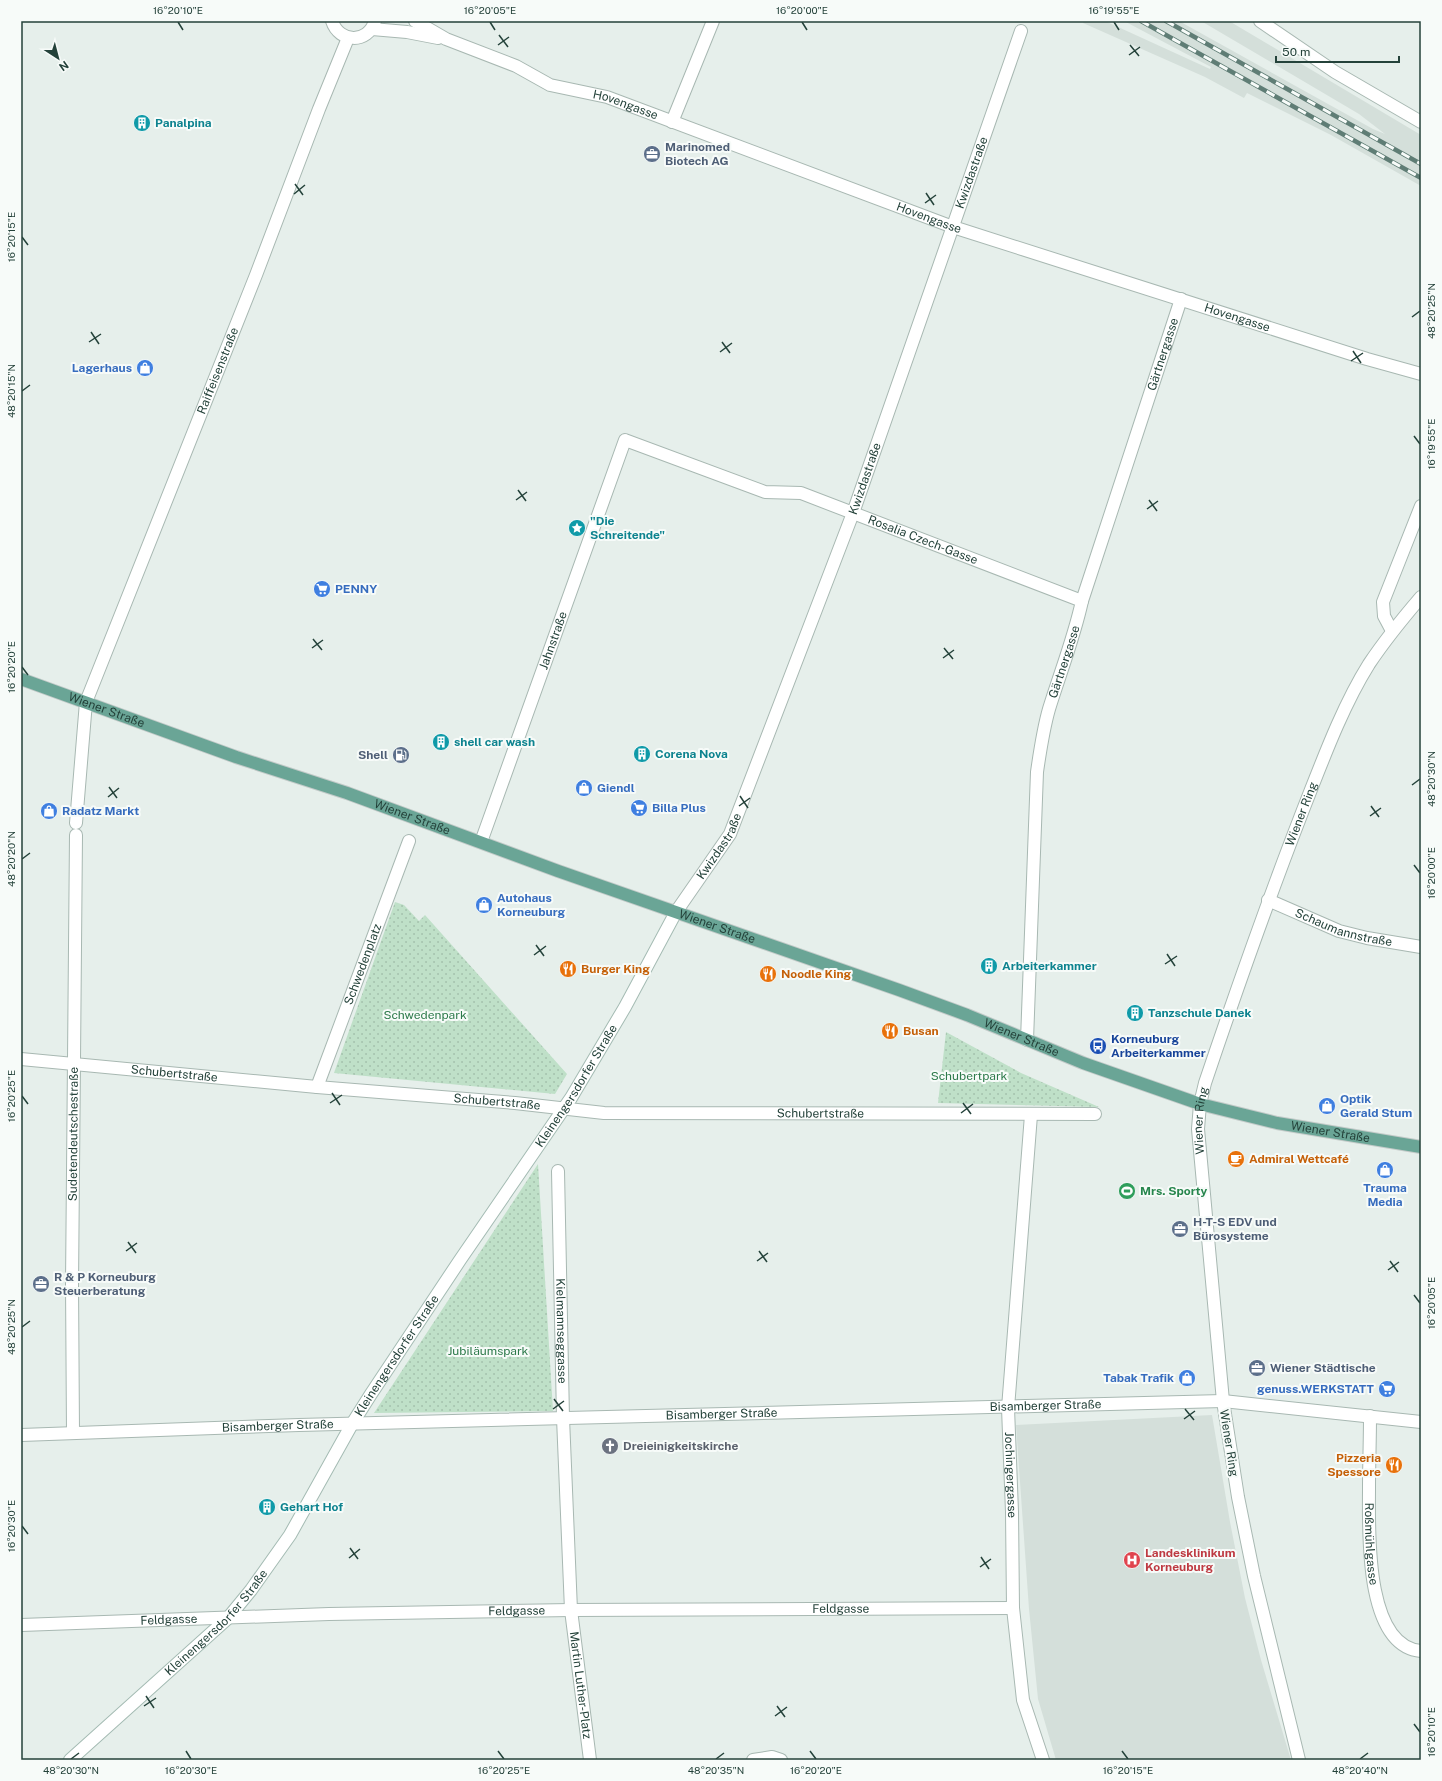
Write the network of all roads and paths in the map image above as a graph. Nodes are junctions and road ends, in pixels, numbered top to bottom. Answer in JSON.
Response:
{"nodes":[{"id":1,"x":332,"y":21,"type":"edge"},
{"id":2,"x":415,"y":21,"type":"edge"},
{"id":3,"x":713,"y":21,"type":"edge"},
{"id":4,"x":1260,"y":21,"type":"edge"},
{"id":5,"x":374,"y":25,"type":"edge"},
{"id":6,"x":1021,"y":31,"type":"dead end"},
{"id":7,"x":348,"y":38,"type":"junction"},
{"id":8,"x":446,"y":39,"type":"junction"},
{"id":9,"x":672,"y":122,"type":"junction"},
{"id":10,"x":1421,"y":122,"type":"edge"},
{"id":11,"x":953,"y":227,"type":"junction"},
{"id":12,"x":1181,"y":299,"type":"junction"},
{"id":13,"x":1421,"y":374,"type":"edge"},
{"id":14,"x":626,"y":440,"type":"joint"},
{"id":15,"x":1421,"y":506,"type":"edge"},
{"id":16,"x":853,"y":513,"type":"junction"},
{"id":17,"x":1421,"y":597,"type":"edge"},
{"id":18,"x":1082,"y":601,"type":"junction"},
{"id":19,"x":1392,"y":632,"type":"junction"},
{"id":20,"x":21,"y":679,"type":"edge"},
{"id":21,"x":86,"y":702,"type":"junction"},
{"id":22,"x":409,"y":841,"type":"dead end"},
{"id":23,"x":481,"y":842,"type":"junction"},
{"id":24,"x":1268,"y":900,"type":"junction"},
{"id":25,"x":676,"y":912,"type":"junction"},
{"id":26,"x":1421,"y":947,"type":"edge"},
{"id":27,"x":1026,"y":1040,"type":"junction"},
{"id":28,"x":21,"y":1059,"type":"edge"},
{"id":29,"x":74,"y":1064,"type":"junction"},
{"id":30,"x":317,"y":1087,"type":"junction"},
{"id":31,"x":1200,"y":1104,"type":"junction"},
{"id":32,"x":564,"y":1109,"type":"junction"},
{"id":33,"x":1095,"y":1114,"type":"dead end"},
{"id":34,"x":1031,"y":1115,"type":"junction"},
{"id":35,"x":1421,"y":1147,"type":"edge"},
{"id":36,"x":558,"y":1171,"type":"dead end"},
{"id":37,"x":1223,"y":1401,"type":"junction"},
{"id":38,"x":1008,"y":1408,"type":"junction"},
{"id":39,"x":1370,"y":1416,"type":"junction"},
{"id":40,"x":563,"y":1418,"type":"junction"},
{"id":41,"x":1421,"y":1422,"type":"edge"},
{"id":42,"x":352,"y":1424,"type":"junction"},
{"id":43,"x":74,"y":1433,"type":"junction"},
{"id":44,"x":21,"y":1435,"type":"edge"},
{"id":45,"x":1013,"y":1608,"type":"junction"},
{"id":46,"x":571,"y":1610,"type":"junction"},
{"id":47,"x":228,"y":1618,"type":"junction"},
{"id":48,"x":21,"y":1625,"type":"edge"},
{"id":49,"x":1421,"y":1651,"type":"edge"},
{"id":50,"x":70,"y":1760,"type":"edge"},
{"id":51,"x":590,"y":1760,"type":"edge"},
{"id":52,"x":753,"y":1760,"type":"edge"},
{"id":53,"x":781,"y":1760,"type":"edge"},
{"id":54,"x":1043,"y":1760,"type":"edge"},
{"id":55,"x":1300,"y":1760,"type":"edge"}],
"edges":[{"from":1,"to":7,"type":"street"},
{"from":2,"to":8,"type":"street","name":"Hovengasse"},
{"from":3,"to":9,"type":"street"},
{"from":4,"to":10,"type":"street"},
{"from":5,"to":7,"type":"street"},
{"from":5,"to":8,"type":"street","name":"Hovengasse"},
{"from":6,"to":11,"type":"street","name":"Kwizdastraße"},
{"from":7,"to":21,"type":"street","name":"Raiffeisenstraße"},
{"from":8,"to":9,"type":"street","name":"Hovengasse"},
{"from":9,"to":11,"type":"street","name":"Hovengasse"},
{"from":11,"to":12,"type":"street","name":"Hovengasse"},
{"from":11,"to":16,"type":"street","name":"Kwizdastraße"},
{"from":12,"to":13,"type":"street","name":"Hovengasse"},
{"from":12,"to":18,"type":"street","name":"Gärtnergasse"},
{"from":14,"to":16,"type":"street","name":"Rosalia Czech-Gasse"},
{"from":14,"to":23,"type":"street","name":"Jahnstraße"},
{"from":15,"to":19,"type":"street"},
{"from":16,"to":18,"type":"street","name":"Rosalia Czech-Gasse"},
{"from":16,"to":25,"type":"street","name":"Kwizdastraße"},
{"from":17,"to":19,"type":"street","name":"Wiener Ring"},
{"from":18,"to":27,"type":"street","name":"Gärtnergasse"},
{"from":19,"to":24,"type":"street","name":"Wiener Ring"},
{"from":20,"to":21,"type":"main road","name":"Wiener Straße"},
{"from":21,"to":23,"type":"main road","name":"Wiener Straße"},
{"from":21,"to":29,"type":"street","name":"Sudetendeutschestraße"},
{"from":22,"to":30,"type":"street","name":"Schwedenplatz"},
{"from":23,"to":25,"type":"main road","name":"Wiener Straße"},
{"from":24,"to":26,"type":"street","name":"Schaumannstraße"},
{"from":24,"to":31,"type":"street","name":"Wiener Ring"},
{"from":25,"to":27,"type":"main road","name":"Wiener Straße"},
{"from":25,"to":32,"type":"street","name":"Kleinengersdorfer Straße"},
{"from":27,"to":31,"type":"main road","name":"Wiener Straße"},
{"from":28,"to":29,"type":"street","name":"Schubertstraße"},
{"from":29,"to":30,"type":"street","name":"Schubertstraße"},
{"from":29,"to":43,"type":"street","name":"Sudetendeutschestraße"},
{"from":30,"to":32,"type":"street","name":"Schubertstraße"},
{"from":31,"to":35,"type":"main road","name":"Wiener Straße"},
{"from":31,"to":37,"type":"street","name":"Wiener Ring"},
{"from":32,"to":34,"type":"street","name":"Schubertstraße"},
{"from":32,"to":42,"type":"street","name":"Kleinengersdorfer Straße"},
{"from":33,"to":34,"type":"street","name":"Schubertstraße"},
{"from":34,"to":38,"type":"street","name":"Jochingergasse"},
{"from":36,"to":40,"type":"street","name":"Kielmannseggasse"},
{"from":37,"to":38,"type":"street","name":"Bisamberger Straße"},
{"from":37,"to":39,"type":"street","name":"Bisamberger Straße"},
{"from":37,"to":55,"type":"street","name":"Wiener Ring"},
{"from":38,"to":40,"type":"street","name":"Bisamberger Straße"},
{"from":38,"to":45,"type":"street","name":"Jochingergasse"},
{"from":39,"to":41,"type":"street","name":"Bisamberger Straße"},
{"from":39,"to":49,"type":"street","name":"Roßmühlgasse"},
{"from":40,"to":42,"type":"street","name":"Bisamberger Straße"},
{"from":40,"to":46,"type":"street","name":"Kielmannseggasse"},
{"from":42,"to":43,"type":"street","name":"Bisamberger Straße"},
{"from":42,"to":47,"type":"street","name":"Kleinengersdorfer Straße"},
{"from":43,"to":44,"type":"street","name":"Bisamberger Straße"},
{"from":45,"to":46,"type":"street","name":"Feldgasse"},
{"from":45,"to":54,"type":"street","name":"Jochingergasse"},
{"from":46,"to":47,"type":"street","name":"Feldgasse"},
{"from":46,"to":51,"type":"street","name":"Martin Luther-Platz"},
{"from":47,"to":48,"type":"street","name":"Feldgasse"},
{"from":47,"to":50,"type":"street","name":"Kleinengersdorfer Straße"},
{"from":52,"to":53,"type":"street"}]}
